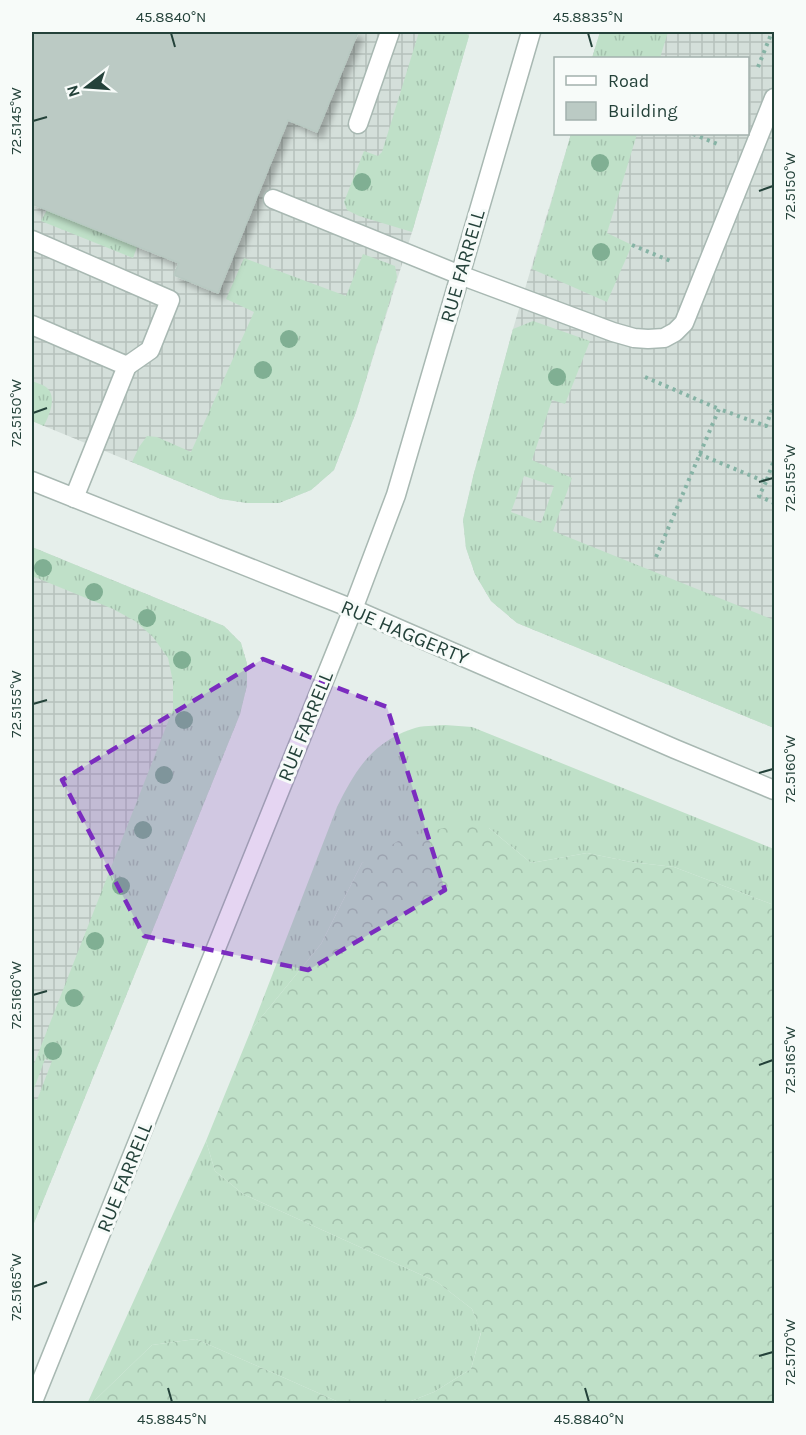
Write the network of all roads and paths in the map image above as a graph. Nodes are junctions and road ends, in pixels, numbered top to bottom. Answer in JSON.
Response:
{"nodes":[{"id":1,"x":390,"y":32,"type":"edge"},
{"id":2,"x":531,"y":32,"type":"edge"},
{"id":3,"x":772,"y":32,"type":"edge"},
{"id":4,"x":756,"y":71,"type":"dead end"},
{"id":5,"x":774,"y":99,"type":"edge"},
{"id":6,"x":358,"y":124,"type":"dead end"},
{"id":7,"x":696,"y":135,"type":"edge"},
{"id":8,"x":726,"y":147,"type":"dead end"},
{"id":9,"x":273,"y":199,"type":"dead end"},
{"id":10,"x":32,"y":240,"type":"edge"},
{"id":11,"x":632,"y":245,"type":"dead end"},
{"id":12,"x":678,"y":264,"type":"dead end"},
{"id":13,"x":460,"y":275,"type":"junction"},
{"id":14,"x":32,"y":325,"type":"edge"},
{"id":15,"x":127,"y":366,"type":"junction"},
{"id":16,"x":645,"y":377,"type":"dead end"},
{"id":17,"x":774,"y":404,"type":"edge"},
{"id":18,"x":719,"y":409,"type":"junction"},
{"id":19,"x":699,"y":454,"type":"junction"},
{"id":20,"x":774,"y":460,"type":"edge"},
{"id":21,"x":32,"y":481,"type":"edge"},
{"id":22,"x":766,"y":482,"type":"junction"},
{"id":23,"x":74,"y":498,"type":"junction"},
{"id":24,"x":774,"y":503,"type":"edge"},
{"id":25,"x":656,"y":557,"type":"dead end"},
{"id":26,"x":353,"y":609,"type":"junction"},
{"id":27,"x":774,"y":790,"type":"edge"},
{"id":28,"x":32,"y":1404,"type":"edge"}],
"edges":[{"from":1,"to":6,"type":"street"},
{"from":2,"to":13,"type":"street","name":"RUE FARRELL"},
{"from":3,"to":4,"type":"path"},
{"from":5,"to":13,"type":"street"},
{"from":7,"to":8,"type":"path"},
{"from":9,"to":13,"type":"street"},
{"from":10,"to":15,"type":"street"},
{"from":11,"to":12,"type":"path"},
{"from":13,"to":26,"type":"street","name":"RUE FARRELL"},
{"from":14,"to":15,"type":"street"},
{"from":15,"to":23,"type":"street"},
{"from":16,"to":18,"type":"path"},
{"from":17,"to":18,"type":"path"},
{"from":18,"to":19,"type":"path"},
{"from":19,"to":22,"type":"path"},
{"from":19,"to":25,"type":"path"},
{"from":20,"to":22,"type":"path"},
{"from":21,"to":23,"type":"street","name":"RUE HAGGERTY"},
{"from":22,"to":24,"type":"path"},
{"from":23,"to":26,"type":"street","name":"RUE HAGGERTY"},
{"from":26,"to":27,"type":"street","name":"RUE HAGGERTY"},
{"from":26,"to":28,"type":"street","name":"RUE FARRELL"}]}
